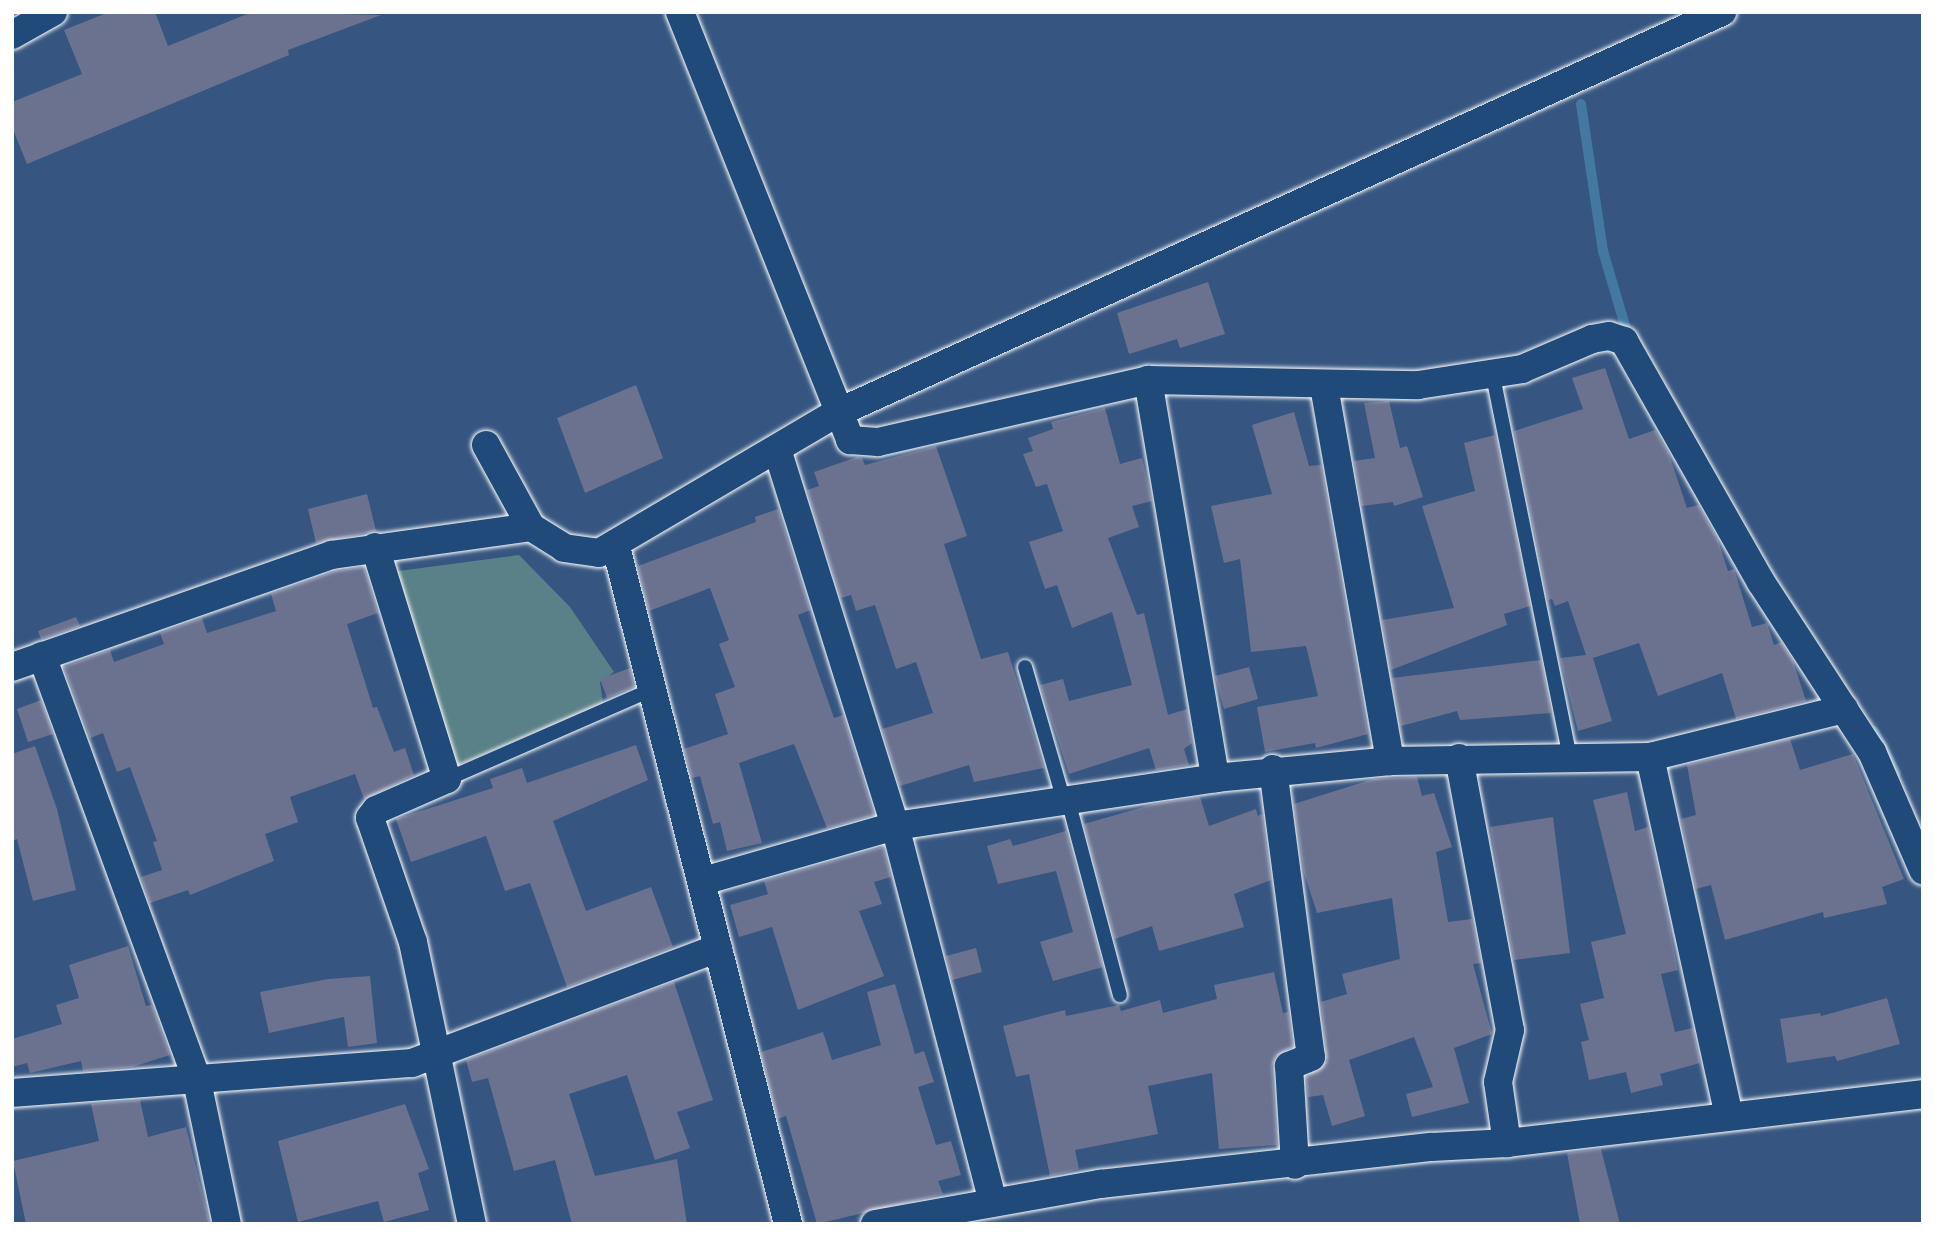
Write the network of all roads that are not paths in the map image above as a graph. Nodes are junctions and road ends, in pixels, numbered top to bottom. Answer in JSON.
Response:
{"nodes":[{"id":1,"x":53,"y":12,"type":"edge"},
{"id":2,"x":680,"y":12,"type":"edge"},
{"id":3,"x":1722,"y":12,"type":"edge"},
{"id":4,"x":12,"y":35,"type":"edge"},
{"id":5,"x":1493,"y":376,"type":"junction"},
{"id":6,"x":1148,"y":380,"type":"junction"},
{"id":7,"x":1324,"y":386,"type":"junction"},
{"id":8,"x":837,"y":413,"type":"junction"},
{"id":9,"x":486,"y":444,"type":"dead end"},
{"id":10,"x":778,"y":449,"type":"junction"},
{"id":11,"x":531,"y":527,"type":"junction"},
{"id":12,"x":375,"y":547,"type":"junction"},
{"id":13,"x":616,"y":547,"type":"junction"},
{"id":14,"x":42,"y":656,"type":"junction"},
{"id":15,"x":12,"y":667,"type":"edge"},
{"id":16,"x":1025,"y":667,"type":"dead end"},
{"id":17,"x":653,"y":690,"type":"junction"},
{"id":18,"x":1844,"y":709,"type":"junction"},
{"id":19,"x":1459,"y":758,"type":"junction"},
{"id":20,"x":1570,"y":758,"type":"junction"},
{"id":21,"x":1650,"y":758,"type":"junction"},
{"id":22,"x":1390,"y":761,"type":"junction"},
{"id":23,"x":1273,"y":769,"type":"junction"},
{"id":24,"x":1214,"y":778,"type":"junction"},
{"id":25,"x":447,"y":779,"type":"junction"},
{"id":26,"x":1066,"y":800,"type":"junction"},
{"id":27,"x":895,"y":826,"type":"junction"},
{"id":28,"x":1923,"y":870,"type":"edge"},
{"id":29,"x":703,"y":881,"type":"junction"},
{"id":30,"x":718,"y":948,"type":"junction"},
{"id":31,"x":1120,"y":995,"type":"dead end"},
{"id":32,"x":439,"y":1054,"type":"junction"},
{"id":33,"x":196,"y":1076,"type":"junction"},
{"id":34,"x":12,"y":1093,"type":"edge"},
{"id":35,"x":1923,"y":1094,"type":"edge"},
{"id":36,"x":1729,"y":1116,"type":"junction"},
{"id":37,"x":1507,"y":1143,"type":"junction"},
{"id":38,"x":1295,"y":1165,"type":"junction"},
{"id":39,"x":993,"y":1202,"type":"junction"},
{"id":40,"x":783,"y":1222,"type":"edge"},
{"id":41,"x":228,"y":1224,"type":"edge"},
{"id":42,"x":472,"y":1224,"type":"edge"},
{"id":43,"x":875,"y":1224,"type":"edge"}],
"edges":[{"from":1,"to":4,"type":"street"},
{"from":2,"to":8,"type":"street"},
{"from":3,"to":8,"type":"street"},
{"from":5,"to":7,"type":"street"},
{"from":5,"to":18,"type":"street"},
{"from":5,"to":20,"type":"lane"},
{"from":6,"to":7,"type":"street"},
{"from":6,"to":8,"type":"street"},
{"from":6,"to":24,"type":"street"},
{"from":7,"to":22,"type":"street"},
{"from":8,"to":10,"type":"street"},
{"from":9,"to":11,"type":"street"},
{"from":10,"to":13,"type":"street"},
{"from":10,"to":27,"type":"street"},
{"from":11,"to":12,"type":"street"},
{"from":11,"to":13,"type":"street"},
{"from":12,"to":14,"type":"street"},
{"from":12,"to":25,"type":"street"},
{"from":13,"to":17,"type":"street"},
{"from":14,"to":15,"type":"street"},
{"from":14,"to":33,"type":"street"},
{"from":16,"to":26,"type":"lane"},
{"from":17,"to":25,"type":"lane"},
{"from":17,"to":29,"type":"street"},
{"from":18,"to":21,"type":"street"},
{"from":18,"to":28,"type":"street"},
{"from":19,"to":20,"type":"street"},
{"from":19,"to":22,"type":"street"},
{"from":19,"to":37,"type":"street"},
{"from":20,"to":21,"type":"street"},
{"from":21,"to":36,"type":"street"},
{"from":22,"to":23,"type":"street"},
{"from":23,"to":24,"type":"street"},
{"from":23,"to":38,"type":"street"},
{"from":24,"to":26,"type":"street"},
{"from":25,"to":32,"type":"street"},
{"from":26,"to":27,"type":"street"},
{"from":26,"to":31,"type":"lane"},
{"from":27,"to":29,"type":"street"},
{"from":27,"to":39,"type":"street"},
{"from":29,"to":30,"type":"street"},
{"from":30,"to":32,"type":"street"},
{"from":30,"to":40,"type":"street"},
{"from":32,"to":33,"type":"street"},
{"from":32,"to":42,"type":"street"},
{"from":33,"to":34,"type":"street"},
{"from":33,"to":41,"type":"street"},
{"from":35,"to":36,"type":"street"},
{"from":36,"to":37,"type":"street"},
{"from":37,"to":38,"type":"street"},
{"from":38,"to":39,"type":"street"},
{"from":39,"to":43,"type":"street"}]}
